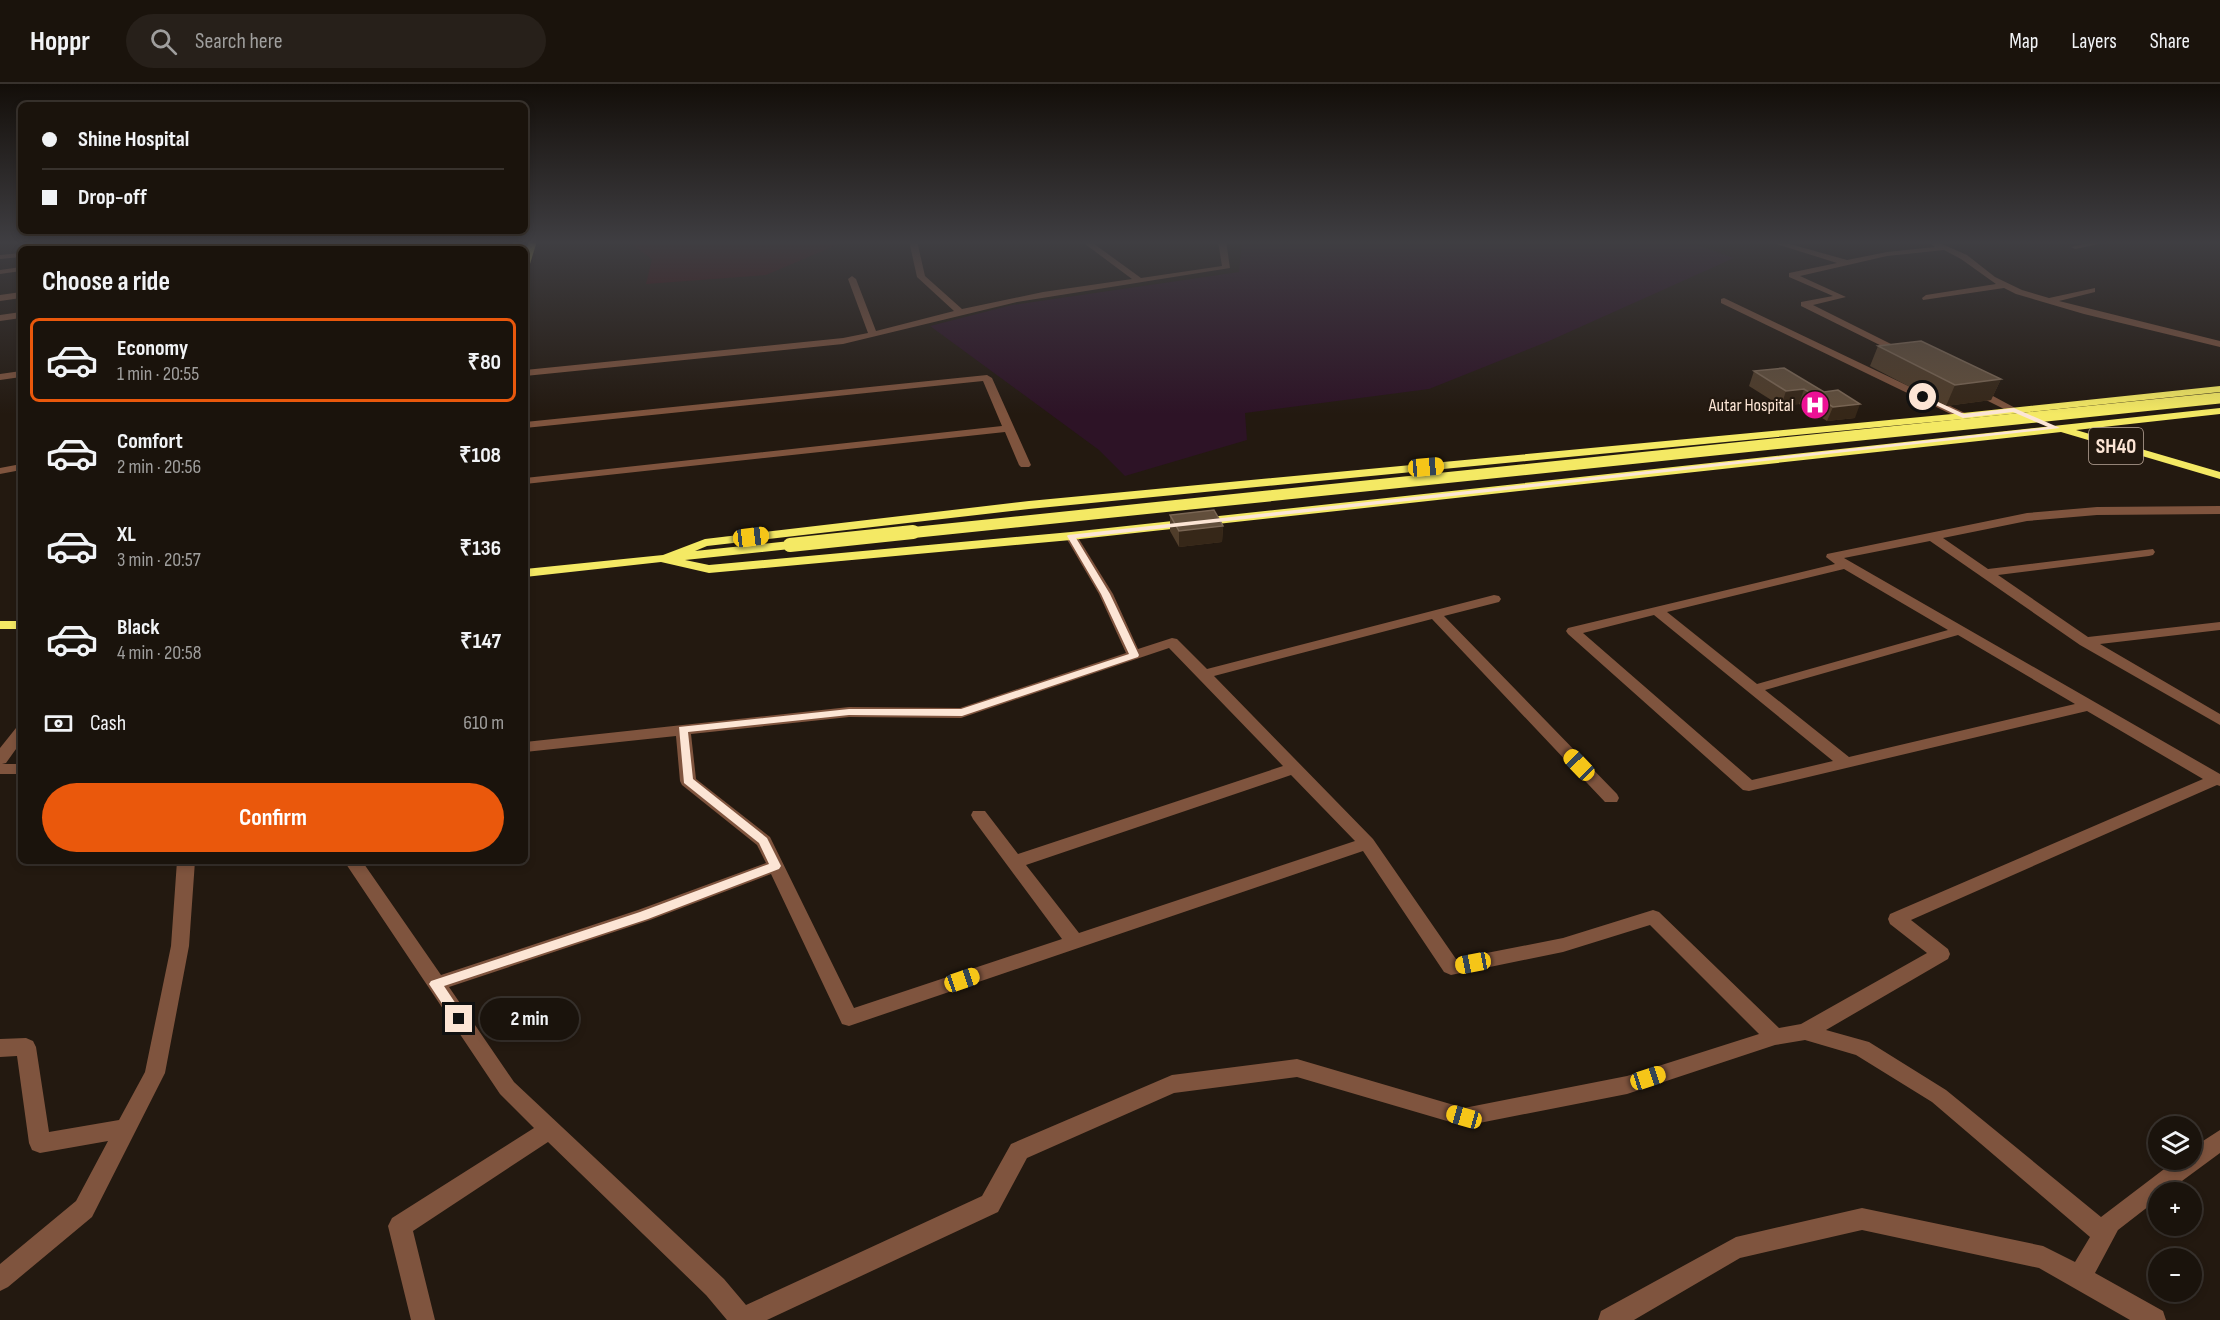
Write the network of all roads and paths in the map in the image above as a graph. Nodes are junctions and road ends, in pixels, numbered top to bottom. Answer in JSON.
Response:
{"nodes":[{"id":1,"x":859,"y":299,"type":"edge"},
{"id":2,"x":945,"y":299,"type":"edge"},
{"id":3,"x":1021,"y":299,"type":"edge"},
{"id":4,"x":1833,"y":299,"type":"edge"},
{"id":5,"x":2042,"y":299,"type":"edge"},
{"id":6,"x":2057,"y":299,"type":"edge"},
{"id":7,"x":1724,"y":301,"type":"dead end"},
{"id":8,"x":2048,"y":301,"type":"junction"},
{"id":9,"x":959,"y":311,"type":"junction"},
{"id":10,"x":18,"y":315,"type":"edge"},
{"id":11,"x":0,"y":318,"type":"edge"},
{"id":12,"x":873,"y":335,"type":"junction"},
{"id":13,"x":2220,"y":344,"type":"edge"},
{"id":14,"x":1909,"y":357,"type":"edge"},
{"id":15,"x":528,"y":373,"type":"edge"},
{"id":16,"x":18,"y":374,"type":"edge"},
{"id":17,"x":0,"y":376,"type":"edge"},
{"id":18,"x":1962,"y":384,"type":"edge"},
{"id":19,"x":2220,"y":388,"type":"edge"},
{"id":20,"x":2220,"y":398,"type":"edge"},
{"id":21,"x":2014,"y":410,"type":"junction"},
{"id":22,"x":2220,"y":411,"type":"edge"},
{"id":23,"x":1963,"y":416,"type":"junction"},
{"id":24,"x":528,"y":425,"type":"edge"},
{"id":25,"x":1010,"y":428,"type":"junction"},
{"id":26,"x":2056,"y":428,"type":"junction"},
{"id":27,"x":1026,"y":465,"type":"dead end"},
{"id":28,"x":18,"y":468,"type":"edge"},
{"id":29,"x":0,"y":471,"type":"edge"},
{"id":30,"x":2220,"y":476,"type":"edge"},
{"id":31,"x":528,"y":481,"type":"edge"},
{"id":32,"x":2220,"y":510,"type":"edge"},
{"id":33,"x":1071,"y":536,"type":"junction"},
{"id":34,"x":1932,"y":536,"type":"junction"},
{"id":35,"x":2149,"y":552,"type":"dead end"},
{"id":36,"x":663,"y":559,"type":"junction"},
{"id":37,"x":1846,"y":565,"type":"junction"},
{"id":38,"x":528,"y":573,"type":"edge"},
{"id":39,"x":1986,"y":573,"type":"junction"},
{"id":40,"x":1494,"y":599,"type":"dead end"},
{"id":41,"x":1656,"y":610,"type":"junction"},
{"id":42,"x":1435,"y":615,"type":"junction"},
{"id":43,"x":2220,"y":626,"type":"edge"},
{"id":44,"x":1958,"y":631,"type":"junction"},
{"id":45,"x":2085,"y":642,"type":"junction"},
{"id":46,"x":1134,"y":655,"type":"junction"},
{"id":47,"x":1205,"y":674,"type":"junction"},
{"id":48,"x":1754,"y":689,"type":"junction"},
{"id":49,"x":2086,"y":706,"type":"junction"},
{"id":50,"x":2220,"y":720,"type":"edge"},
{"id":51,"x":683,"y":729,"type":"junction"},
{"id":52,"x":18,"y":736,"type":"edge"},
{"id":53,"x":528,"y":747,"type":"edge"},
{"id":54,"x":0,"y":759,"type":"edge"},
{"id":55,"x":1846,"y":763,"type":"junction"},
{"id":56,"x":1295,"y":768,"type":"junction"},
{"id":57,"x":0,"y":769,"type":"edge"},
{"id":58,"x":18,"y":769,"type":"edge"},
{"id":59,"x":2218,"y":780,"type":"edge"},
{"id":60,"x":1611,"y":798,"type":"dead end"},
{"id":61,"x":979,"y":815,"type":"dead end"},
{"id":62,"x":1367,"y":843,"type":"junction"},
{"id":63,"x":1015,"y":862,"type":"junction"},
{"id":64,"x":186,"y":864,"type":"edge"},
{"id":65,"x":355,"y":864,"type":"edge"},
{"id":66,"x":775,"y":866,"type":"junction"},
{"id":67,"x":1075,"y":942,"type":"junction"},
{"id":68,"x":436,"y":984,"type":"junction"},
{"id":69,"x":1805,"y":1032,"type":"junction"},
{"id":70,"x":1774,"y":1037,"type":"junction"},
{"id":71,"x":0,"y":1048,"type":"edge"},
{"id":72,"x":127,"y":1128,"type":"junction"},
{"id":73,"x":549,"y":1129,"type":"junction"},
{"id":74,"x":2220,"y":1140,"type":"edge"},
{"id":75,"x":2104,"y":1234,"type":"junction"},
{"id":76,"x":2080,"y":1278,"type":"junction"},
{"id":77,"x":0,"y":1279,"type":"edge"},
{"id":78,"x":743,"y":1319,"type":"edge"},
{"id":79,"x":423,"y":1320,"type":"edge"},
{"id":80,"x":1610,"y":1320,"type":"edge"},
{"id":81,"x":2154,"y":1320,"type":"edge"}],
"edges":[{"from":1,"to":12,"type":"street"},
{"from":2,"to":9,"type":"street"},
{"from":3,"to":9,"type":"street"},
{"from":4,"to":14,"type":"street"},
{"from":5,"to":8,"type":"street"},
{"from":6,"to":8,"type":"street"},
{"from":7,"to":23,"type":"street"},
{"from":8,"to":13,"type":"street"},
{"from":9,"to":12,"type":"street"},
{"from":10,"to":11,"type":"street"},
{"from":12,"to":15,"type":"street"},
{"from":16,"to":17,"type":"street"},
{"from":18,"to":21,"type":"street"},
{"from":19,"to":21,"type":"main road"},
{"from":20,"to":36,"type":"main road","bridge":true},
{"from":21,"to":23,"type":"main road"},
{"from":21,"to":26,"type":"main road","number":"SH40"},
{"from":22,"to":26,"type":"main road"},
{"from":23,"to":36,"type":"main road"},
{"from":24,"to":25,"type":"street"},
{"from":25,"to":27,"type":"street"},
{"from":25,"to":31,"type":"street"},
{"from":26,"to":30,"type":"main road","number":"SH40"},
{"from":26,"to":33,"type":"main road"},
{"from":28,"to":29,"type":"street"},
{"from":32,"to":34,"type":"street"},
{"from":33,"to":36,"type":"main road"},
{"from":33,"to":46,"type":"street"},
{"from":34,"to":37,"type":"street"},
{"from":34,"to":39,"type":"street"},
{"from":35,"to":39,"type":"street"},
{"from":36,"to":38,"type":"main road"},
{"from":37,"to":41,"type":"street"},
{"from":37,"to":44,"type":"street"},
{"from":39,"to":45,"type":"street"},
{"from":40,"to":42,"type":"street"},
{"from":41,"to":48,"type":"street"},
{"from":41,"to":55,"type":"street"},
{"from":42,"to":47,"type":"street"},
{"from":42,"to":60,"type":"street"},
{"from":43,"to":45,"type":"street"},
{"from":44,"to":48,"type":"street"},
{"from":44,"to":49,"type":"street"},
{"from":45,"to":50,"type":"street"},
{"from":46,"to":47,"type":"street"},
{"from":46,"to":51,"type":"street"},
{"from":47,"to":56,"type":"street"},
{"from":48,"to":55,"type":"street"},
{"from":49,"to":55,"type":"street"},
{"from":49,"to":59,"type":"street"},
{"from":51,"to":53,"type":"street"},
{"from":51,"to":66,"type":"street"},
{"from":52,"to":54,"type":"street"},
{"from":56,"to":62,"type":"street"},
{"from":56,"to":63,"type":"street"},
{"from":57,"to":58,"type":"street"},
{"from":59,"to":69,"type":"street"},
{"from":61,"to":63,"type":"street"},
{"from":62,"to":67,"type":"street"},
{"from":62,"to":70,"type":"street"},
{"from":63,"to":67,"type":"street"},
{"from":64,"to":72,"type":"street"},
{"from":65,"to":68,"type":"street"},
{"from":66,"to":67,"type":"street"},
{"from":66,"to":68,"type":"street"},
{"from":68,"to":73,"type":"street"},
{"from":69,"to":70,"type":"street"},
{"from":69,"to":75,"type":"street"},
{"from":70,"to":78,"type":"street"},
{"from":71,"to":72,"type":"street"},
{"from":72,"to":77,"type":"street"},
{"from":73,"to":78,"type":"street"},
{"from":73,"to":79,"type":"street"},
{"from":74,"to":75,"type":"street"},
{"from":75,"to":76,"type":"street"},
{"from":76,"to":80,"type":"street"},
{"from":76,"to":81,"type":"street"}]}
